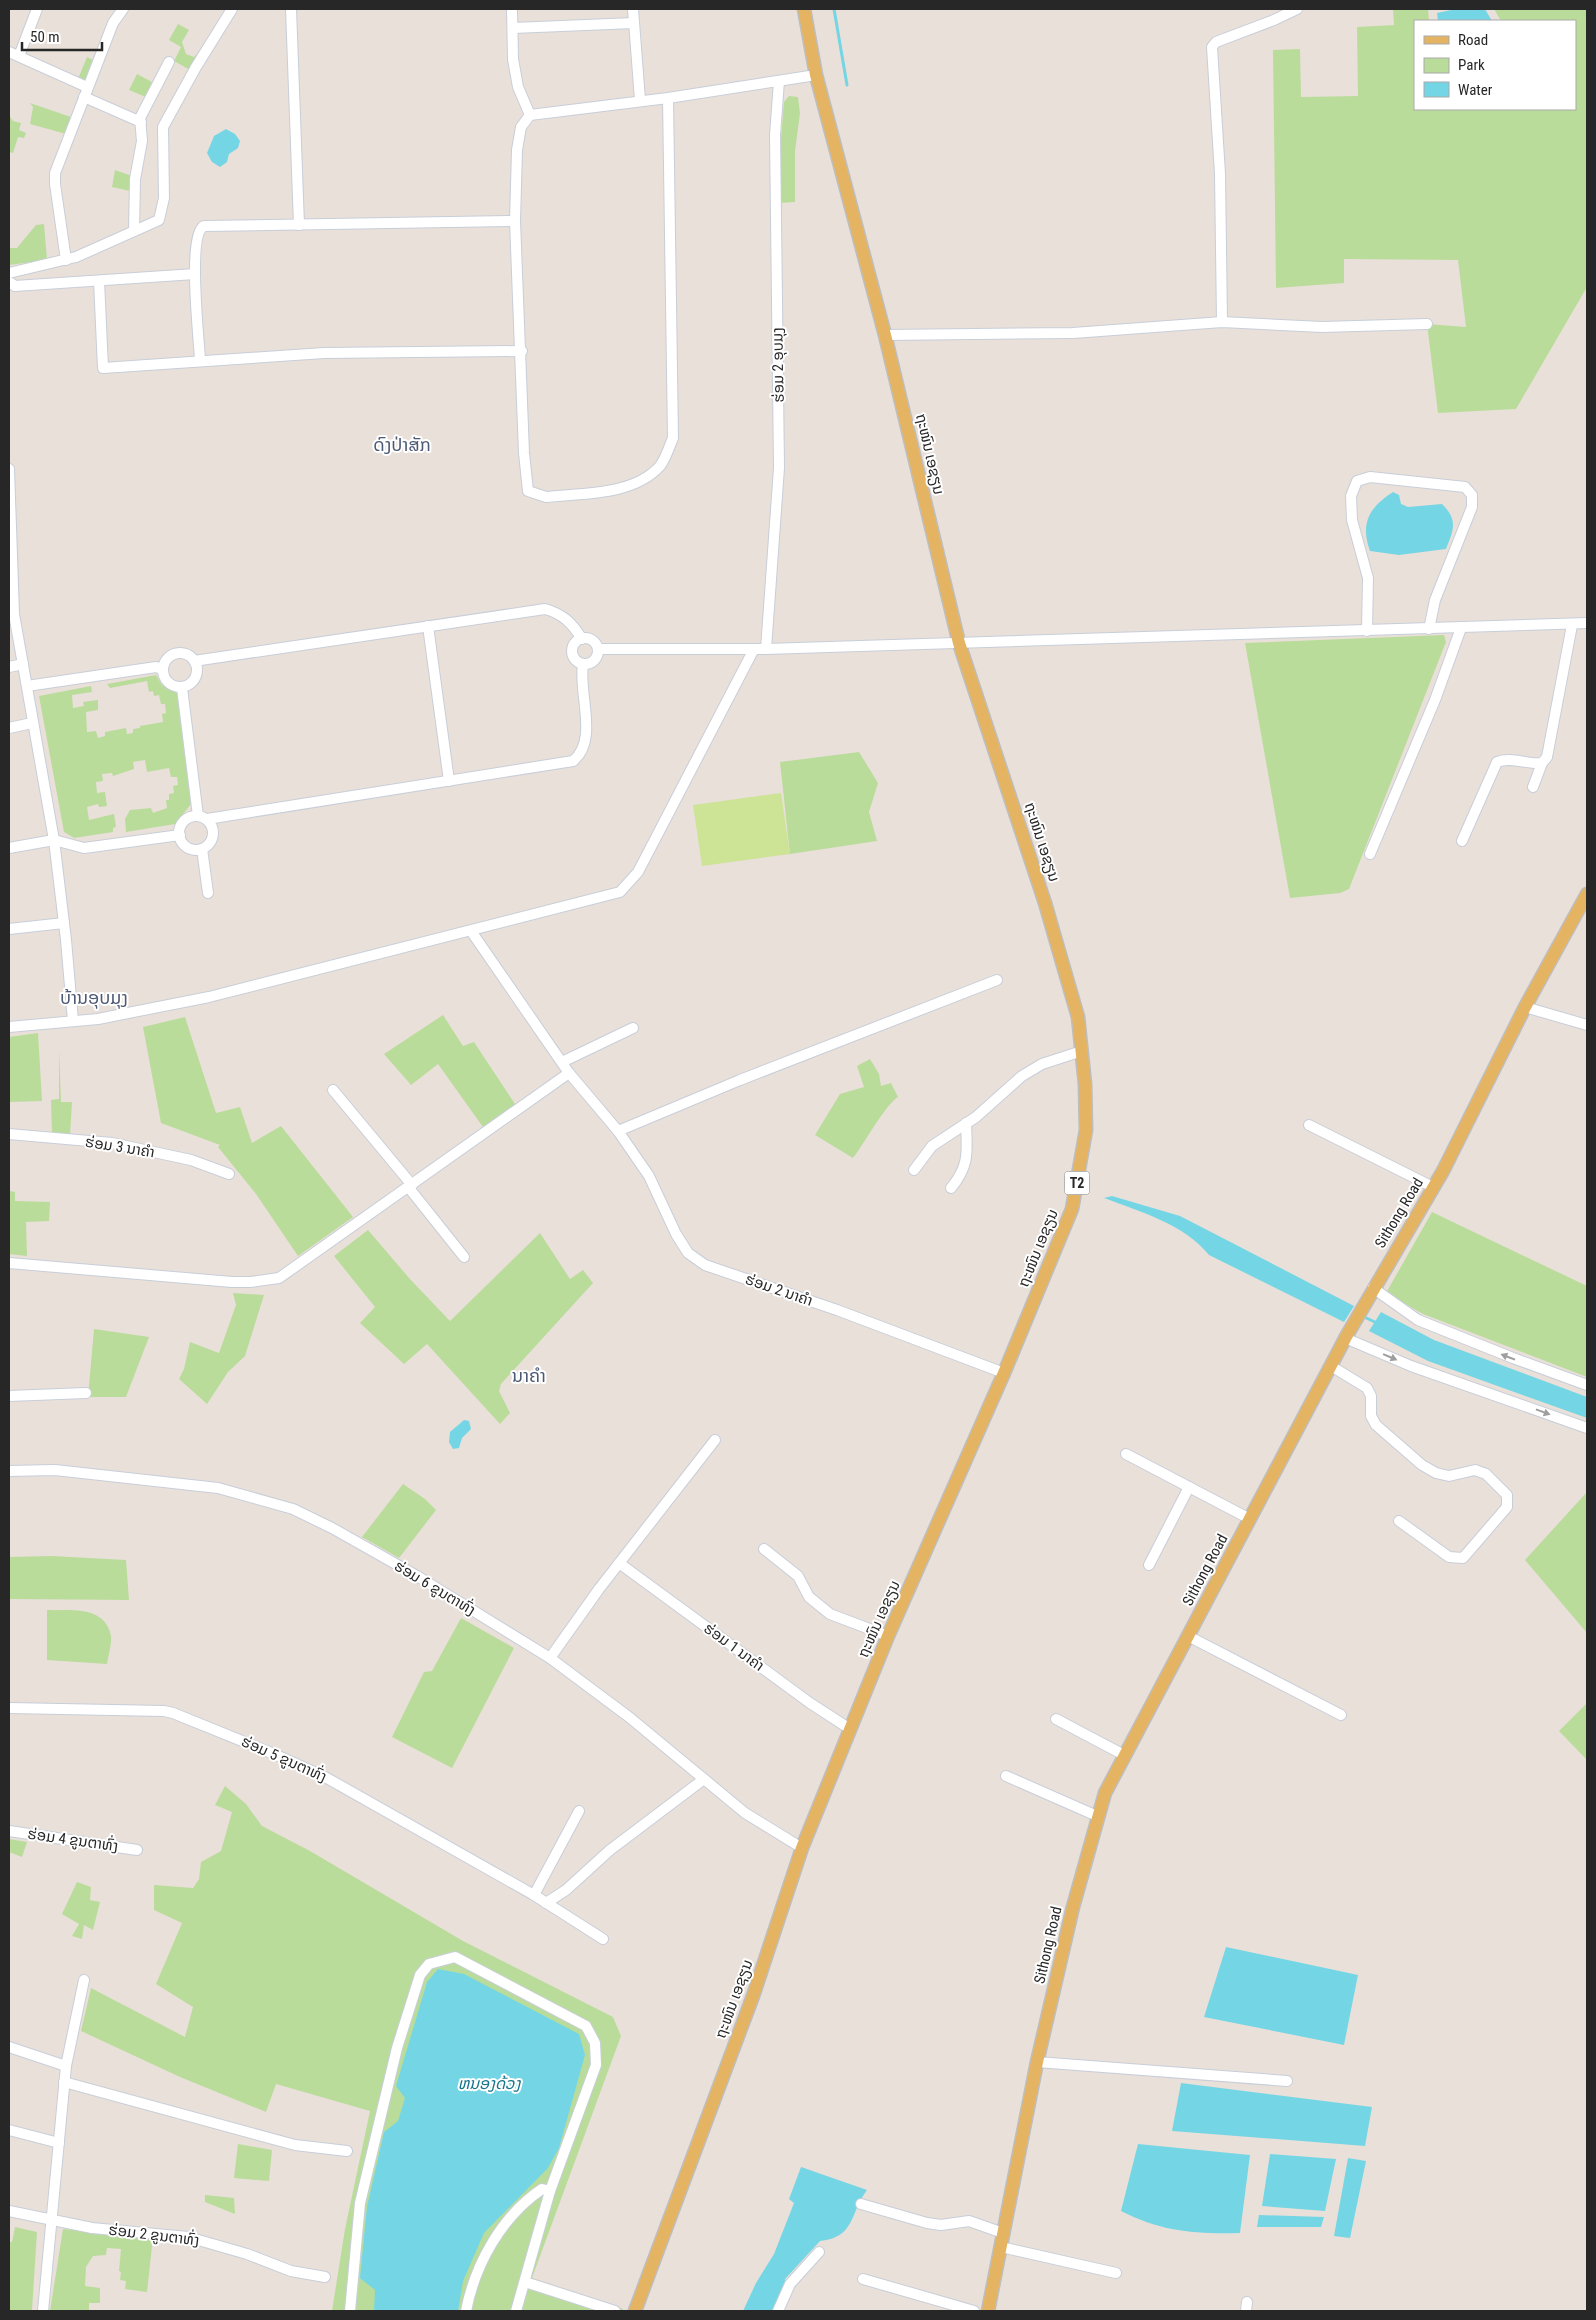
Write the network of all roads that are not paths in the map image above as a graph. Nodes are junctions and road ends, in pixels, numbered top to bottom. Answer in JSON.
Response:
{"nodes":[{"id":1,"x":37,"y":9,"type":"edge"},
{"id":2,"x":123,"y":9,"type":"edge"},
{"id":3,"x":232,"y":9,"type":"edge"},
{"id":4,"x":291,"y":9,"type":"edge"},
{"id":5,"x":512,"y":9,"type":"edge"},
{"id":6,"x":633,"y":9,"type":"edge"},
{"id":7,"x":804,"y":9,"type":"edge"},
{"id":8,"x":1297,"y":9,"type":"edge"},
{"id":9,"x":634,"y":23,"type":"junction"},
{"id":10,"x":513,"y":28,"type":"junction"},
{"id":11,"x":9,"y":52,"type":"edge"},
{"id":12,"x":19,"y":56,"type":"junction"},
{"id":13,"x":169,"y":62,"type":"dead end"},
{"id":14,"x":816,"y":75,"type":"junction"},
{"id":15,"x":779,"y":81,"type":"junction"},
{"id":16,"x":85,"y":92,"type":"junction"},
{"id":17,"x":668,"y":98,"type":"junction"},
{"id":18,"x":640,"y":100,"type":"junction"},
{"id":19,"x":530,"y":115,"type":"junction"},
{"id":20,"x":141,"y":122,"type":"junction"},
{"id":21,"x":515,"y":221,"type":"junction"},
{"id":22,"x":299,"y":225,"type":"junction"},
{"id":23,"x":134,"y":231,"type":"junction"},
{"id":24,"x":66,"y":260,"type":"junction"},
{"id":25,"x":9,"y":272,"type":"edge"},
{"id":26,"x":195,"y":274,"type":"junction"},
{"id":27,"x":99,"y":281,"type":"junction"},
{"id":28,"x":9,"y":282,"type":"edge"},
{"id":29,"x":1222,"y":322,"type":"junction"},
{"id":30,"x":1427,"y":324,"type":"dead end"},
{"id":31,"x":885,"y":335,"type":"junction"},
{"id":32,"x":522,"y":351,"type":"junction"},
{"id":33,"x":200,"y":360,"type":"junction"},
{"id":34,"x":9,"y":469,"type":"edge"},
{"id":35,"x":10,"y":499,"type":"edge"},
{"id":36,"x":10,"y":561,"type":"edge"},
{"id":37,"x":11,"y":615,"type":"edge"},
{"id":38,"x":1587,"y":623,"type":"edge"},
{"id":39,"x":1572,"y":625,"type":"junction"},
{"id":40,"x":428,"y":626,"type":"junction"},
{"id":41,"x":1461,"y":628,"type":"junction"},
{"id":42,"x":1429,"y":629,"type":"junction"},
{"id":43,"x":1367,"y":631,"type":"junction"},
{"id":44,"x":582,"y":639,"type":"junction"},
{"id":45,"x":959,"y":643,"type":"junction"},
{"id":46,"x":598,"y":649,"type":"junction"},
{"id":47,"x":754,"y":649,"type":"junction"},
{"id":48,"x":766,"y":649,"type":"junction"},
{"id":49,"x":194,"y":661,"type":"junction"},
{"id":50,"x":23,"y":664,"type":"junction"},
{"id":51,"x":583,"y":664,"type":"junction"},
{"id":52,"x":9,"y":667,"type":"edge"},
{"id":53,"x":162,"y":669,"type":"junction"},
{"id":54,"x":27,"y":686,"type":"junction"},
{"id":55,"x":182,"y":688,"type":"junction"},
{"id":56,"x":32,"y":723,"type":"junction"},
{"id":57,"x":9,"y":728,"type":"edge"},
{"id":58,"x":1542,"y":763,"type":"junction"},
{"id":59,"x":449,"y":781,"type":"junction"},
{"id":60,"x":1533,"y":787,"type":"dead end"},
{"id":61,"x":202,"y":818,"type":"junction"},
{"id":62,"x":180,"y":835,"type":"junction"},
{"id":63,"x":54,"y":840,"type":"junction"},
{"id":64,"x":1462,"y":841,"type":"dead end"},
{"id":65,"x":9,"y":848,"type":"edge"},
{"id":66,"x":202,"y":849,"type":"junction"},
{"id":67,"x":1370,"y":854,"type":"dead end"},
{"id":68,"x":208,"y":893,"type":"dead end"},
{"id":69,"x":1587,"y":894,"type":"edge"},
{"id":70,"x":64,"y":923,"type":"junction"},
{"id":71,"x":9,"y":930,"type":"edge"},
{"id":72,"x":471,"y":931,"type":"junction"},
{"id":73,"x":997,"y":980,"type":"dead end"},
{"id":74,"x":1525,"y":1007,"type":"junction"},
{"id":75,"x":73,"y":1021,"type":"junction"},
{"id":76,"x":1587,"y":1026,"type":"edge"},
{"id":77,"x":9,"y":1027,"type":"edge"},
{"id":78,"x":633,"y":1028,"type":"dead end"},
{"id":79,"x":1082,"y":1051,"type":"junction"},
{"id":80,"x":562,"y":1062,"type":"junction"},
{"id":81,"x":570,"y":1073,"type":"junction"},
{"id":82,"x":333,"y":1090,"type":"dead end"},
{"id":83,"x":966,"y":1124,"type":"junction"},
{"id":84,"x":1309,"y":1125,"type":"dead end"},
{"id":85,"x":618,"y":1131,"type":"junction"},
{"id":86,"x":9,"y":1134,"type":"edge"},
{"id":87,"x":914,"y":1170,"type":"dead end"},
{"id":88,"x":229,"y":1174,"type":"dead end"},
{"id":89,"x":410,"y":1186,"type":"junction"},
{"id":90,"x":1433,"y":1187,"type":"junction"},
{"id":91,"x":952,"y":1188,"type":"dead end"},
{"id":92,"x":464,"y":1257,"type":"dead end"},
{"id":93,"x":9,"y":1264,"type":"edge"},
{"id":94,"x":1373,"y":1288,"type":"junction"},
{"id":95,"x":1346,"y":1337,"type":"junction"},
{"id":96,"x":1331,"y":1366,"type":"junction"},
{"id":97,"x":1004,"y":1373,"type":"junction"},
{"id":98,"x":1587,"y":1385,"type":"edge"},
{"id":99,"x":86,"y":1392,"type":"dead end"},
{"id":100,"x":9,"y":1396,"type":"edge"},
{"id":101,"x":1587,"y":1428,"type":"edge"},
{"id":102,"x":715,"y":1440,"type":"dead end"},
{"id":103,"x":1126,"y":1454,"type":"dead end"},
{"id":104,"x":9,"y":1471,"type":"edge"},
{"id":105,"x":1189,"y":1487,"type":"junction"},
{"id":106,"x":1250,"y":1519,"type":"junction"},
{"id":107,"x":1399,"y":1521,"type":"dead end"},
{"id":108,"x":764,"y":1549,"type":"dead end"},
{"id":109,"x":619,"y":1563,"type":"junction"},
{"id":110,"x":1149,"y":1565,"type":"dead end"},
{"id":111,"x":888,"y":1636,"type":"junction"},
{"id":112,"x":1188,"y":1636,"type":"junction"},
{"id":113,"x":550,"y":1658,"type":"junction"},
{"id":114,"x":9,"y":1708,"type":"edge"},
{"id":115,"x":1341,"y":1715,"type":"dead end"},
{"id":116,"x":1056,"y":1719,"type":"dead end"},
{"id":117,"x":850,"y":1728,"type":"junction"},
{"id":118,"x":1124,"y":1755,"type":"junction"},
{"id":119,"x":1006,"y":1776,"type":"dead end"},
{"id":120,"x":704,"y":1779,"type":"junction"},
{"id":121,"x":579,"y":1811,"type":"dead end"},
{"id":122,"x":1097,"y":1816,"type":"junction"},
{"id":123,"x":9,"y":1830,"type":"edge"},
{"id":124,"x":802,"y":1848,"type":"junction"},
{"id":125,"x":137,"y":1850,"type":"dead end"},
{"id":126,"x":534,"y":1895,"type":"junction"},
{"id":127,"x":546,"y":1903,"type":"junction"},
{"id":128,"x":603,"y":1940,"type":"dead end"},
{"id":129,"x":84,"y":1980,"type":"dead end"},
{"id":130,"x":9,"y":2047,"type":"edge"},
{"id":131,"x":1037,"y":2062,"type":"junction"},
{"id":132,"x":66,"y":2066,"type":"junction"},
{"id":133,"x":1287,"y":2081,"type":"dead end"},
{"id":134,"x":64,"y":2082,"type":"junction"},
{"id":135,"x":9,"y":2130,"type":"edge"},
{"id":136,"x":58,"y":2143,"type":"junction"},
{"id":137,"x":347,"y":2151,"type":"dead end"},
{"id":138,"x":550,"y":2190,"type":"junction"},
{"id":139,"x":861,"y":2204,"type":"dead end"},
{"id":140,"x":9,"y":2211,"type":"edge"},
{"id":141,"x":50,"y":2221,"type":"junction"},
{"id":142,"x":1003,"y":2233,"type":"junction"},
{"id":143,"x":1001,"y":2247,"type":"junction"},
{"id":144,"x":819,"y":2252,"type":"dead end"},
{"id":145,"x":1116,"y":2273,"type":"dead end"},
{"id":146,"x":325,"y":2277,"type":"dead end"},
{"id":147,"x":863,"y":2279,"type":"dead end"},
{"id":148,"x":525,"y":2282,"type":"junction"},
{"id":149,"x":43,"y":2311,"type":"edge"},
{"id":150,"x":350,"y":2311,"type":"edge"},
{"id":151,"x":466,"y":2311,"type":"edge"},
{"id":152,"x":518,"y":2311,"type":"edge"},
{"id":153,"x":615,"y":2311,"type":"edge"},
{"id":154,"x":635,"y":2311,"type":"edge"},
{"id":155,"x":778,"y":2311,"type":"edge"},
{"id":156,"x":974,"y":2311,"type":"edge"},
{"id":157,"x":988,"y":2311,"type":"edge"}],
"edges":[{"from":1,"to":12,"type":"street"},
{"from":2,"to":16,"type":"street"},
{"from":3,"to":23,"type":"street"},
{"from":4,"to":22,"type":"street"},
{"from":5,"to":10,"type":"street"},
{"from":6,"to":9,"type":"street"},
{"from":7,"to":14,"type":"main road","name":"ຖະໜົນ ເອຊຽນ","number":"T2"},
{"from":8,"to":29,"type":"street"},
{"from":9,"to":10,"type":"street"},
{"from":9,"to":18,"type":"street"},
{"from":10,"to":19,"type":"street"},
{"from":11,"to":12,"type":"street"},
{"from":12,"to":16,"type":"street"},
{"from":13,"to":20,"type":"street"},
{"from":14,"to":15,"type":"street"},
{"from":14,"to":31,"type":"main road","name":"ຖະໜົນ ເອຊຽນ","number":"T2"},
{"from":15,"to":17,"type":"street"},
{"from":15,"to":48,"type":"street","name":"ຮ່ອມ 2 ອຸບມຸງ"},
{"from":16,"to":20,"type":"street"},
{"from":16,"to":24,"type":"street"},
{"from":17,"to":18,"type":"street"},
{"from":17,"to":32,"type":"street"},
{"from":18,"to":19,"type":"street"},
{"from":19,"to":21,"type":"street"},
{"from":20,"to":23,"type":"street"},
{"from":21,"to":22,"type":"street"},
{"from":21,"to":32,"type":"street"},
{"from":22,"to":26,"type":"street"},
{"from":23,"to":24,"type":"street"},
{"from":24,"to":25,"type":"street"},
{"from":26,"to":27,"type":"street"},
{"from":26,"to":33,"type":"street"},
{"from":27,"to":28,"type":"street"},
{"from":27,"to":33,"type":"street"},
{"from":29,"to":30,"type":"street"},
{"from":29,"to":31,"type":"street"},
{"from":31,"to":45,"type":"main road","name":"ຖະໜົນ ເອຊຽນ","number":"T2"},
{"from":32,"to":33,"type":"street"},
{"from":34,"to":35,"type":"street"},
{"from":35,"to":36,"type":"street"},
{"from":36,"to":37,"type":"street"},
{"from":37,"to":50,"type":"street"},
{"from":38,"to":39,"type":"street"},
{"from":39,"to":41,"type":"street"},
{"from":39,"to":58,"type":"street"},
{"from":40,"to":44,"type":"street"},
{"from":40,"to":49,"type":"street"},
{"from":40,"to":59,"type":"street"},
{"from":41,"to":42,"type":"street"},
{"from":41,"to":67,"type":"street"},
{"from":42,"to":43,"type":"street"},
{"from":42,"to":43,"type":"street"},
{"from":43,"to":45,"type":"street"},
{"from":44,"to":46,"type":"street"},
{"from":44,"to":51,"type":"street"},
{"from":45,"to":48,"type":"street"},
{"from":45,"to":79,"type":"main road","name":"ຖະໜົນ ເອຊຽນ","number":"T2"},
{"from":46,"to":47,"type":"street"},
{"from":46,"to":51,"type":"street"},
{"from":47,"to":48,"type":"street"},
{"from":47,"to":72,"type":"street"},
{"from":49,"to":53,"type":"street"},
{"from":49,"to":55,"type":"street"},
{"from":50,"to":52,"type":"street"},
{"from":50,"to":54,"type":"street"},
{"from":51,"to":59,"type":"street"},
{"from":53,"to":54,"type":"street"},
{"from":53,"to":55,"type":"street"},
{"from":54,"to":56,"type":"street"},
{"from":55,"to":61,"type":"street"},
{"from":56,"to":57,"type":"street"},
{"from":56,"to":63,"type":"street"},
{"from":58,"to":60,"type":"street"},
{"from":58,"to":64,"type":"street"},
{"from":59,"to":61,"type":"street"},
{"from":61,"to":62,"type":"street"},
{"from":61,"to":66,"type":"street"},
{"from":62,"to":63,"type":"street"},
{"from":62,"to":66,"type":"street"},
{"from":63,"to":65,"type":"street"},
{"from":63,"to":70,"type":"street"},
{"from":66,"to":68,"type":"street"},
{"from":69,"to":74,"type":"main road","name":"Sithong Road"},
{"from":70,"to":71,"type":"street"},
{"from":70,"to":75,"type":"street"},
{"from":72,"to":75,"type":"street"},
{"from":72,"to":80,"type":"street","name":"ຮ່ອມ 2 ນາຄຳ"},
{"from":73,"to":85,"type":"street"},
{"from":74,"to":76,"type":"street"},
{"from":74,"to":90,"type":"main road","name":"Sithong Road"},
{"from":75,"to":77,"type":"street"},
{"from":78,"to":80,"type":"street"},
{"from":79,"to":83,"type":"street"},
{"from":79,"to":97,"type":"main road","name":"ຖະໜົນ ເອຊຽນ","number":"T2"},
{"from":80,"to":81,"type":"street","name":"ຮ່ອມ 2 ນາຄຳ"},
{"from":81,"to":85,"type":"street","name":"ຮ່ອມ 2 ນາຄຳ"},
{"from":81,"to":89,"type":"street"},
{"from":82,"to":89,"type":"street"},
{"from":83,"to":87,"type":"street"},
{"from":83,"to":91,"type":"street"},
{"from":84,"to":90,"type":"street"},
{"from":85,"to":97,"type":"street","name":"ຮ່ອມ 2 ນາຄຳ"},
{"from":86,"to":88,"type":"street","name":"ຮ່ອມ 3 ນາຄຳ"},
{"from":89,"to":92,"type":"street"},
{"from":89,"to":93,"type":"street"},
{"from":90,"to":94,"type":"main road","name":"Sithong Road"},
{"from":94,"to":95,"type":"main road","name":"Sithong Road"},
{"from":98,"to":94,"type":"street","one_way":true},
{"from":95,"to":96,"type":"main road","name":"Sithong Road"},
{"from":95,"to":101,"type":"street","one_way":true},
{"from":96,"to":106,"type":"main road","name":"Sithong Road"},
{"from":96,"to":107,"type":"street"},
{"from":97,"to":111,"type":"main road","name":"ຖະໜົນ ເອຊຽນ","number":"T2"},
{"from":99,"to":100,"type":"street"},
{"from":102,"to":109,"type":"street"},
{"from":103,"to":105,"type":"street"},
{"from":104,"to":113,"type":"street","name":"ຮ່ອມ 6 ຂູນຕາທົ່ງ"},
{"from":105,"to":106,"type":"street"},
{"from":105,"to":110,"type":"street"},
{"from":106,"to":112,"type":"main road","name":"Sithong Road"},
{"from":108,"to":111,"type":"street"},
{"from":109,"to":113,"type":"street"},
{"from":109,"to":117,"type":"street","name":"ຮ່ອມ 1 ນາຄຳ"},
{"from":111,"to":117,"type":"main road","name":"ຖະໜົນ ເອຊຽນ","number":"T2"},
{"from":112,"to":115,"type":"street"},
{"from":112,"to":118,"type":"main road","name":"Sithong Road"},
{"from":113,"to":120,"type":"street","name":"ຮ່ອມ 6 ຂູນຕາທົ່ງ"},
{"from":114,"to":126,"type":"street","name":"ຮ່ອມ 5 ຂູນຕາທົ່ງ"},
{"from":116,"to":118,"type":"street"},
{"from":117,"to":124,"type":"main road","name":"ຖະໜົນ ເອຊຽນ","number":"T2"},
{"from":118,"to":122,"type":"main road","name":"Sithong Road"},
{"from":119,"to":122,"type":"street"},
{"from":120,"to":124,"type":"street","name":"ຮ່ອມ 6 ຂູນຕາທົ່ງ"},
{"from":120,"to":127,"type":"street"},
{"from":121,"to":126,"type":"street"},
{"from":122,"to":131,"type":"main road","name":"Sithong Road"},
{"from":123,"to":125,"type":"street","name":"ຮ່ອມ 4 ຂູນຕາທົ່ງ"},
{"from":124,"to":154,"type":"main road","name":"ຖະໜົນ ເອຊຽນ","number":"T2"},
{"from":126,"to":127,"type":"street","name":"ຮ່ອມ 5 ຂູນຕາທົ່ງ"},
{"from":127,"to":128,"type":"street","name":"ຮ່ອມ 5 ຂູນຕາທົ່ງ"},
{"from":129,"to":132,"type":"street"},
{"from":130,"to":132,"type":"street"},
{"from":131,"to":133,"type":"street"},
{"from":131,"to":142,"type":"main road","name":"Sithong Road"},
{"from":132,"to":134,"type":"street"},
{"from":134,"to":136,"type":"street"},
{"from":134,"to":137,"type":"street"},
{"from":135,"to":136,"type":"street"},
{"from":136,"to":141,"type":"street"},
{"from":138,"to":148,"type":"street"},
{"from":138,"to":150,"type":"street"},
{"from":138,"to":151,"type":"street"},
{"from":139,"to":142,"type":"street"},
{"from":140,"to":141,"type":"street","name":"ຮ່ອມ 2 ຂູນຕາທົ່ງ"},
{"from":141,"to":146,"type":"street","name":"ຮ່ອມ 2 ຂູນຕາທົ່ງ"},
{"from":141,"to":149,"type":"street"},
{"from":142,"to":143,"type":"main road","name":"Sithong Road"},
{"from":143,"to":145,"type":"street"},
{"from":143,"to":157,"type":"main road","name":"Sithong Road"},
{"from":144,"to":155,"type":"street"},
{"from":147,"to":156,"type":"street"},
{"from":148,"to":152,"type":"street"},
{"from":148,"to":153,"type":"street"}]}
